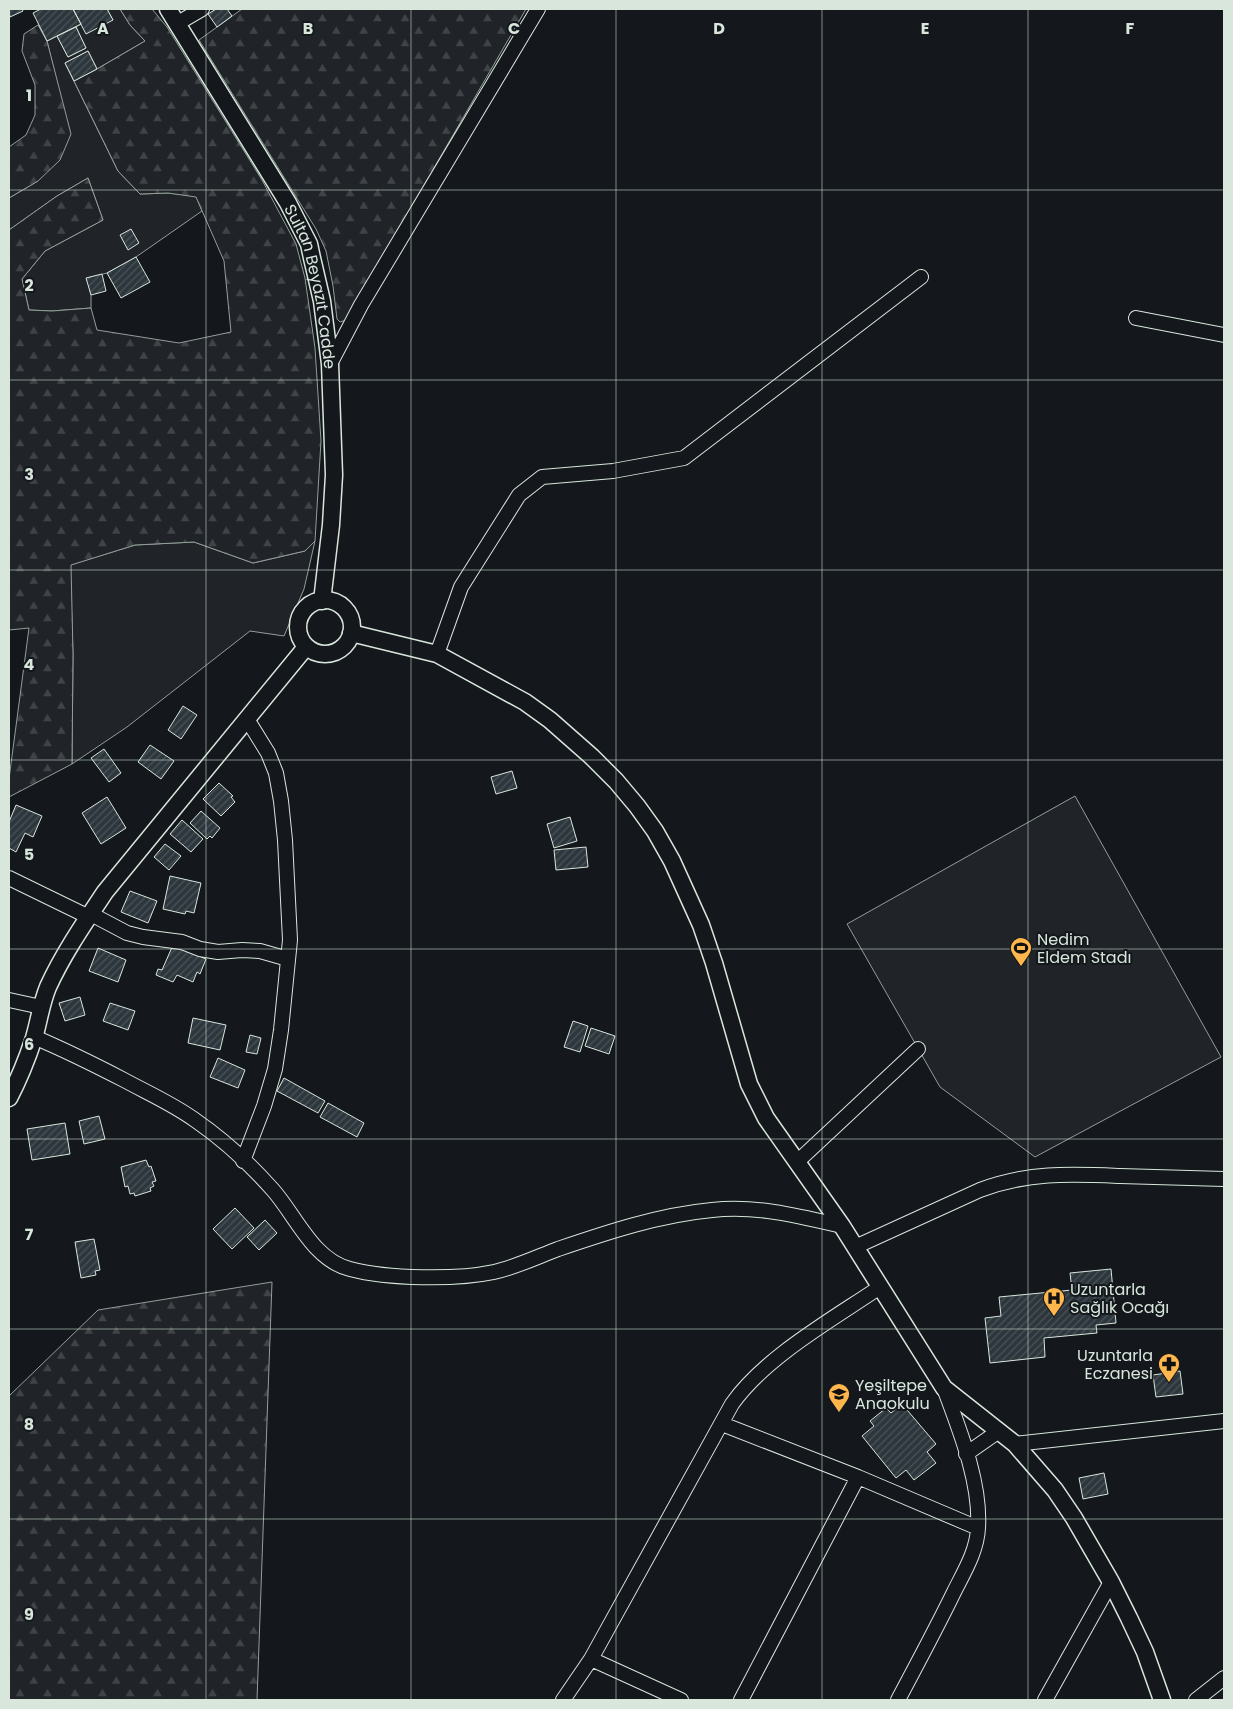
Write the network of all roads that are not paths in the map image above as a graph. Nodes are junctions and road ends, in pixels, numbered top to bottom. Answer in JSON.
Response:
{"nodes":[{"id":1,"x":168,"y":9,"type":"edge"},
{"id":2,"x":202,"y":9,"type":"edge"},
{"id":3,"x":538,"y":9,"type":"edge"},
{"id":4,"x":178,"y":23,"type":"junction"},
{"id":5,"x":921,"y":277,"type":"dead end"},
{"id":6,"x":1136,"y":318,"type":"dead end"},
{"id":7,"x":1224,"y":335,"type":"edge"},
{"id":8,"x":330,"y":364,"type":"junction"},
{"id":9,"x":322,"y":601,"type":"junction"},
{"id":10,"x":351,"y":633,"type":"junction"},
{"id":11,"x":306,"y":647,"type":"junction"},
{"id":12,"x":437,"y":654,"type":"junction"},
{"id":13,"x":247,"y":719,"type":"junction"},
{"id":14,"x":9,"y":878,"type":"edge"},
{"id":15,"x":90,"y":915,"type":"junction"},
{"id":16,"x":288,"y":959,"type":"junction"},
{"id":17,"x":9,"y":1000,"type":"edge"},
{"id":18,"x":41,"y":1007,"type":"junction"},
{"id":19,"x":34,"y":1037,"type":"junction"},
{"id":20,"x":918,"y":1049,"type":"dead end"},
{"id":21,"x":9,"y":1098,"type":"edge"},
{"id":22,"x":244,"y":1161,"type":"junction"},
{"id":23,"x":797,"y":1162,"type":"junction"},
{"id":24,"x":1224,"y":1179,"type":"edge"},
{"id":25,"x":842,"y":1226,"type":"junction"},
{"id":26,"x":855,"y":1247,"type":"junction"},
{"id":27,"x":880,"y":1287,"type":"junction"},
{"id":28,"x":944,"y":1388,"type":"junction"},
{"id":29,"x":1224,"y":1421,"type":"edge"},
{"id":30,"x":722,"y":1424,"type":"junction"},
{"id":31,"x":999,"y":1432,"type":"junction"},
{"id":32,"x":1015,"y":1444,"type":"junction"},
{"id":33,"x":966,"y":1454,"type":"junction"},
{"id":34,"x":858,"y":1477,"type":"junction"},
{"id":35,"x":978,"y":1528,"type":"junction"},
{"id":36,"x":1111,"y":1582,"type":"junction"},
{"id":37,"x":591,"y":1658,"type":"junction"},
{"id":38,"x":1224,"y":1678,"type":"edge"},
{"id":39,"x":563,"y":1700,"type":"edge"},
{"id":40,"x":681,"y":1700,"type":"edge"},
{"id":41,"x":741,"y":1700,"type":"edge"},
{"id":42,"x":898,"y":1700,"type":"edge"},
{"id":43,"x":1046,"y":1700,"type":"edge"},
{"id":44,"x":1162,"y":1700,"type":"edge"},
{"id":45,"x":1196,"y":1700,"type":"edge"}],
"edges":[{"from":1,"to":4,"type":"street","name":"Sultan Beyazıt Cadde"},
{"from":2,"to":4,"type":"street"},
{"from":3,"to":8,"type":"street"},
{"from":4,"to":8,"type":"street","name":"Sultan Beyazıt Cadde"},
{"from":5,"to":12,"type":"street"},
{"from":6,"to":7,"type":"street"},
{"from":8,"to":9,"type":"street","name":"Sultan Beyazıt Cadde"},
{"from":9,"to":10,"type":"street"},
{"from":9,"to":11,"type":"street"},
{"from":10,"to":11,"type":"street"},
{"from":10,"to":12,"type":"street"},
{"from":11,"to":13,"type":"street"},
{"from":12,"to":23,"type":"street"},
{"from":13,"to":15,"type":"street"},
{"from":13,"to":16,"type":"street"},
{"from":14,"to":15,"type":"street"},
{"from":15,"to":16,"type":"street"},
{"from":15,"to":18,"type":"street"},
{"from":16,"to":22,"type":"street"},
{"from":17,"to":18,"type":"street"},
{"from":18,"to":19,"type":"street"},
{"from":19,"to":21,"type":"street"},
{"from":19,"to":22,"type":"street"},
{"from":20,"to":23,"type":"street"},
{"from":22,"to":25,"type":"street"},
{"from":23,"to":25,"type":"street"},
{"from":24,"to":26,"type":"street"},
{"from":25,"to":26,"type":"street"},
{"from":26,"to":27,"type":"street"},
{"from":27,"to":28,"type":"street"},
{"from":27,"to":30,"type":"street"},
{"from":28,"to":31,"type":"street"},
{"from":28,"to":33,"type":"street"},
{"from":29,"to":32,"type":"street"},
{"from":30,"to":34,"type":"street"},
{"from":30,"to":37,"type":"street"},
{"from":31,"to":32,"type":"street"},
{"from":31,"to":33,"type":"street"},
{"from":32,"to":36,"type":"street"},
{"from":33,"to":35,"type":"street"},
{"from":34,"to":35,"type":"street"},
{"from":34,"to":41,"type":"street"},
{"from":35,"to":42,"type":"street"},
{"from":36,"to":43,"type":"street"},
{"from":36,"to":44,"type":"street"},
{"from":37,"to":39,"type":"street"},
{"from":37,"to":40,"type":"street"},
{"from":38,"to":45,"type":"street"}]}
